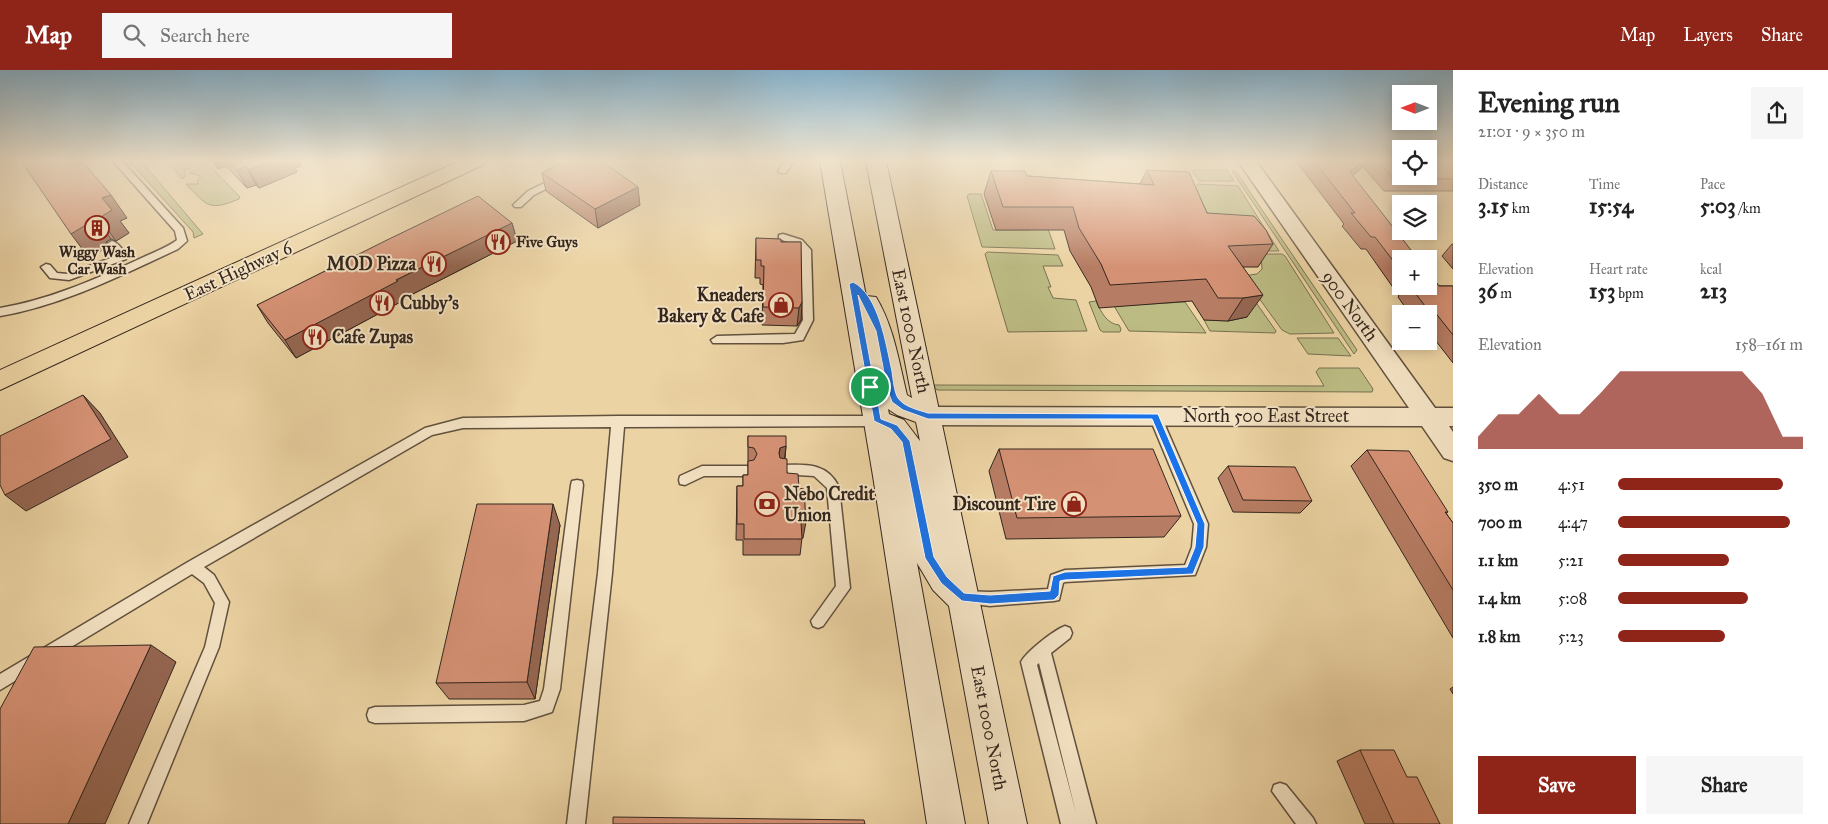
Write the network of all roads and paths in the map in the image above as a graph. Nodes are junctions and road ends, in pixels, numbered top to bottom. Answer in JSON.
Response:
{"nodes":[{"id":1,"x":149,"y":196,"type":"edge"},
{"id":2,"x":400,"y":196,"type":"edge"},
{"id":3,"x":528,"y":196,"type":"edge"},
{"id":4,"x":837,"y":196,"type":"edge"},
{"id":5,"x":883,"y":196,"type":"edge"},
{"id":6,"x":1274,"y":196,"type":"edge"},
{"id":7,"x":518,"y":205,"type":"dead end"},
{"id":8,"x":783,"y":237,"type":"dead end"},
{"id":9,"x":112,"y":244,"type":"dead end"},
{"id":10,"x":46,"y":267,"type":"dead end"},
{"id":11,"x":853,"y":284,"type":"junction"},
{"id":12,"x":0,"y":312,"type":"edge"},
{"id":13,"x":717,"y":340,"type":"dead end"},
{"id":14,"x":0,"y":381,"type":"edge"},
{"id":15,"x":928,"y":416,"type":"junction"},
{"id":16,"x":1155,"y":416,"type":"junction"},
{"id":17,"x":1441,"y":416,"type":"edge"},
{"id":18,"x":618,"y":421,"type":"junction"},
{"id":19,"x":878,"y":421,"type":"junction"},
{"id":20,"x":1453,"y":451,"type":"edge"},
{"id":21,"x":748,"y":470,"type":"edge"},
{"id":22,"x":785,"y":470,"type":"edge"},
{"id":23,"x":685,"y":480,"type":"dead end"},
{"id":24,"x":576,"y":485,"type":"dead end"},
{"id":25,"x":193,"y":566,"type":"junction"},
{"id":26,"x":962,"y":597,"type":"junction"},
{"id":27,"x":818,"y":621,"type":"dead end"},
{"id":28,"x":1065,"y":632,"type":"dead end"},
{"id":29,"x":1043,"y":650,"type":"junction"},
{"id":30,"x":0,"y":683,"type":"edge"},
{"id":31,"x":374,"y":715,"type":"dead end"},
{"id":32,"x":1280,"y":791,"type":"dead end"},
{"id":33,"x":138,"y":824,"type":"edge"},
{"id":34,"x":576,"y":824,"type":"edge"},
{"id":35,"x":946,"y":824,"type":"edge"},
{"id":36,"x":1008,"y":824,"type":"edge"},
{"id":37,"x":1070,"y":824,"type":"edge"},
{"id":38,"x":1087,"y":824,"type":"edge"},
{"id":39,"x":1307,"y":824,"type":"edge"}],
"edges":[{"from":1,"to":12,"type":"lane"},
{"from":2,"to":14,"type":"highway","name":"East Highway 6"},
{"from":3,"to":7,"type":"lane"},
{"from":4,"to":11,"type":"main road"},
{"from":5,"to":15,"type":"main road","name":"East 1000 North"},
{"from":6,"to":17,"type":"street","name":"900 North"},
{"from":8,"to":13,"type":"lane"},
{"from":9,"to":10,"type":"lane"},
{"from":11,"to":15,"type":"main road"},
{"from":11,"to":19,"type":"main road"},
{"from":15,"to":16,"type":"street","name":"North 500 East Street"},
{"from":15,"to":26,"type":"main road","name":"East 1000 North"},
{"from":16,"to":17,"type":"street","name":"North 500 East Street"},
{"from":16,"to":26,"type":"lane"},
{"from":17,"to":20,"type":"street","name":"900 North"},
{"from":18,"to":19,"type":"lane"},
{"from":18,"to":25,"type":"lane"},
{"from":18,"to":34,"type":"lane"},
{"from":19,"to":26,"type":"main road"},
{"from":19,"to":35,"type":"main road"},
{"from":21,"to":23,"type":"lane"},
{"from":22,"to":27,"type":"lane"},
{"from":24,"to":31,"type":"lane"},
{"from":25,"to":30,"type":"lane"},
{"from":25,"to":33,"type":"lane"},
{"from":26,"to":36,"type":"main road","name":"East 1000 North"},
{"from":28,"to":29,"type":"lane"},
{"from":29,"to":37,"type":"lane"},
{"from":29,"to":38,"type":"lane"},
{"from":32,"to":39,"type":"lane"}]}
